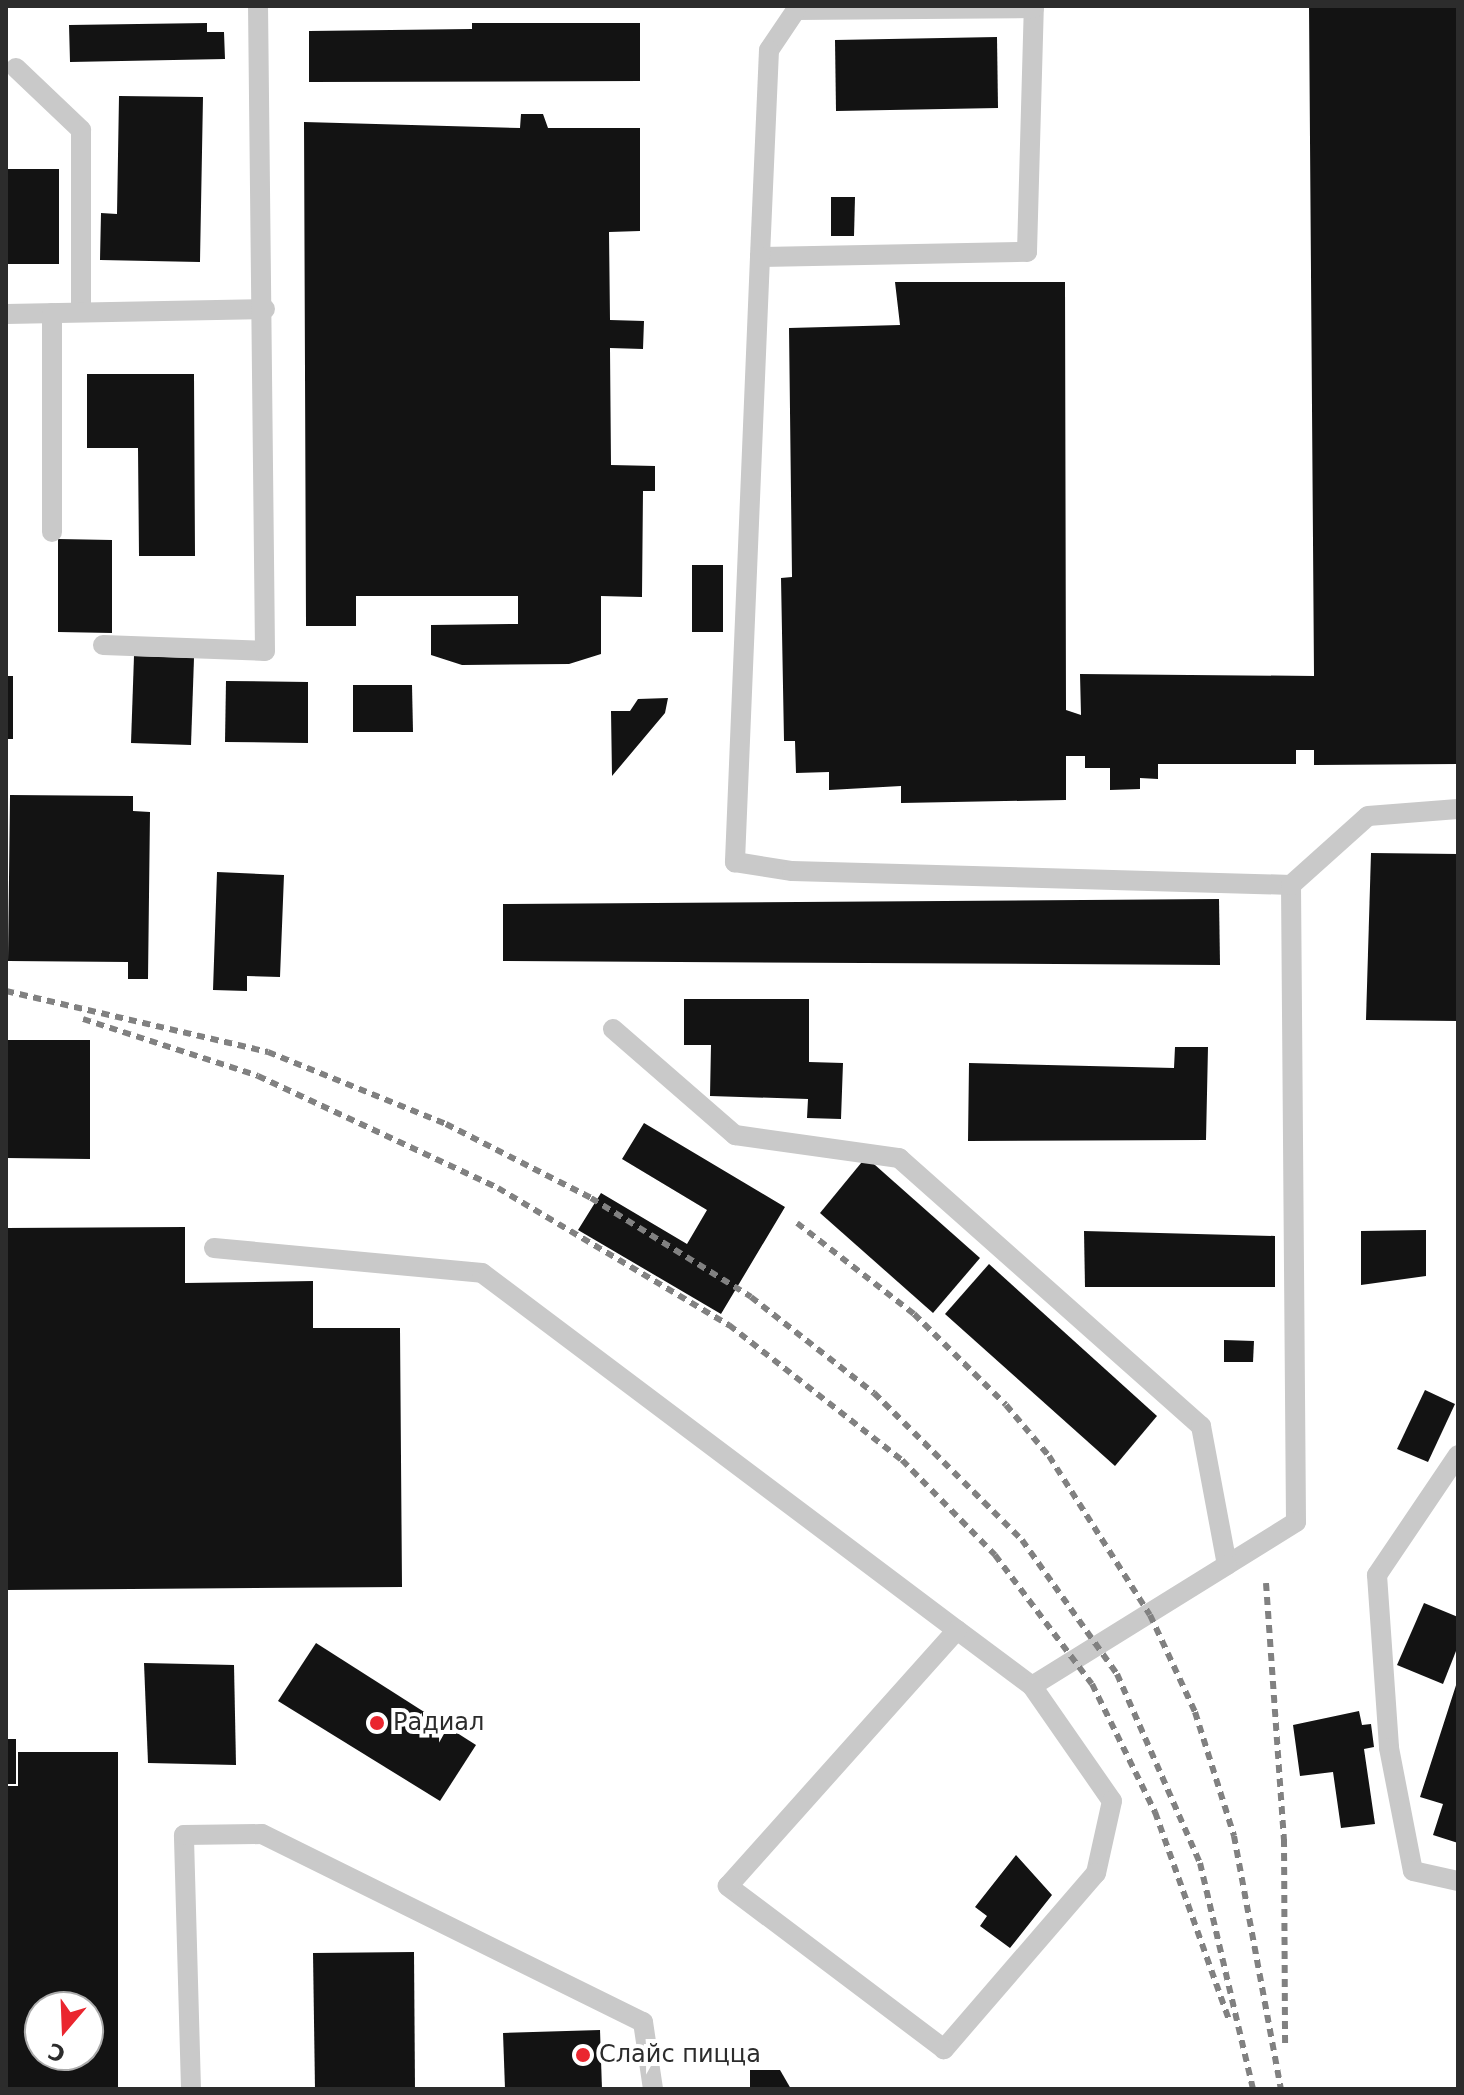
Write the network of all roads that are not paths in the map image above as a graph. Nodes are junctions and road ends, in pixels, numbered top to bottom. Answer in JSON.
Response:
{"nodes":[{"id":1,"x":258,"y":6,"type":"edge"},
{"id":2,"x":16,"y":68,"type":"dead end"},
{"id":3,"x":760,"y":257,"type":"junction"},
{"id":4,"x":265,"y":309,"type":"junction"},
{"id":5,"x":81,"y":312,"type":"junction"},
{"id":6,"x":52,"y":313,"type":"junction"},
{"id":7,"x":6,"y":314,"type":"edge"},
{"id":8,"x":52,"y":532,"type":"dead end"},
{"id":9,"x":103,"y":645,"type":"dead end"},
{"id":10,"x":1458,"y":809,"type":"edge"},
{"id":11,"x":1291,"y":885,"type":"junction"},
{"id":12,"x":613,"y":1029,"type":"dead end"},
{"id":13,"x":214,"y":1248,"type":"dead end"},
{"id":14,"x":1458,"y":1455,"type":"edge"},
{"id":15,"x":1227,"y":1565,"type":"junction"},
{"id":16,"x":957,"y":1630,"type":"junction"},
{"id":17,"x":1032,"y":1686,"type":"junction"},
{"id":18,"x":1458,"y":1881,"type":"edge"},
{"id":19,"x":191,"y":2089,"type":"edge"},
{"id":20,"x":653,"y":2089,"type":"edge"}],
"edges":[{"from":1,"to":4,"type":"lane"},
{"from":2,"to":5,"type":"lane"},
{"from":3,"to":3,"type":"lane"},
{"from":3,"to":11,"type":"lane"},
{"from":4,"to":5,"type":"lane"},
{"from":4,"to":9,"type":"lane"},
{"from":5,"to":6,"type":"lane"},
{"from":6,"to":7,"type":"lane"},
{"from":6,"to":8,"type":"lane"},
{"from":10,"to":11,"type":"lane"},
{"from":11,"to":15,"type":"lane"},
{"from":12,"to":15,"type":"lane"},
{"from":13,"to":16,"type":"lane"},
{"from":14,"to":18,"type":"lane"},
{"from":15,"to":17,"type":"lane"},
{"from":16,"to":17,"type":"lane"},
{"from":16,"to":17,"type":"lane"},
{"from":19,"to":20,"type":"lane"}]}
